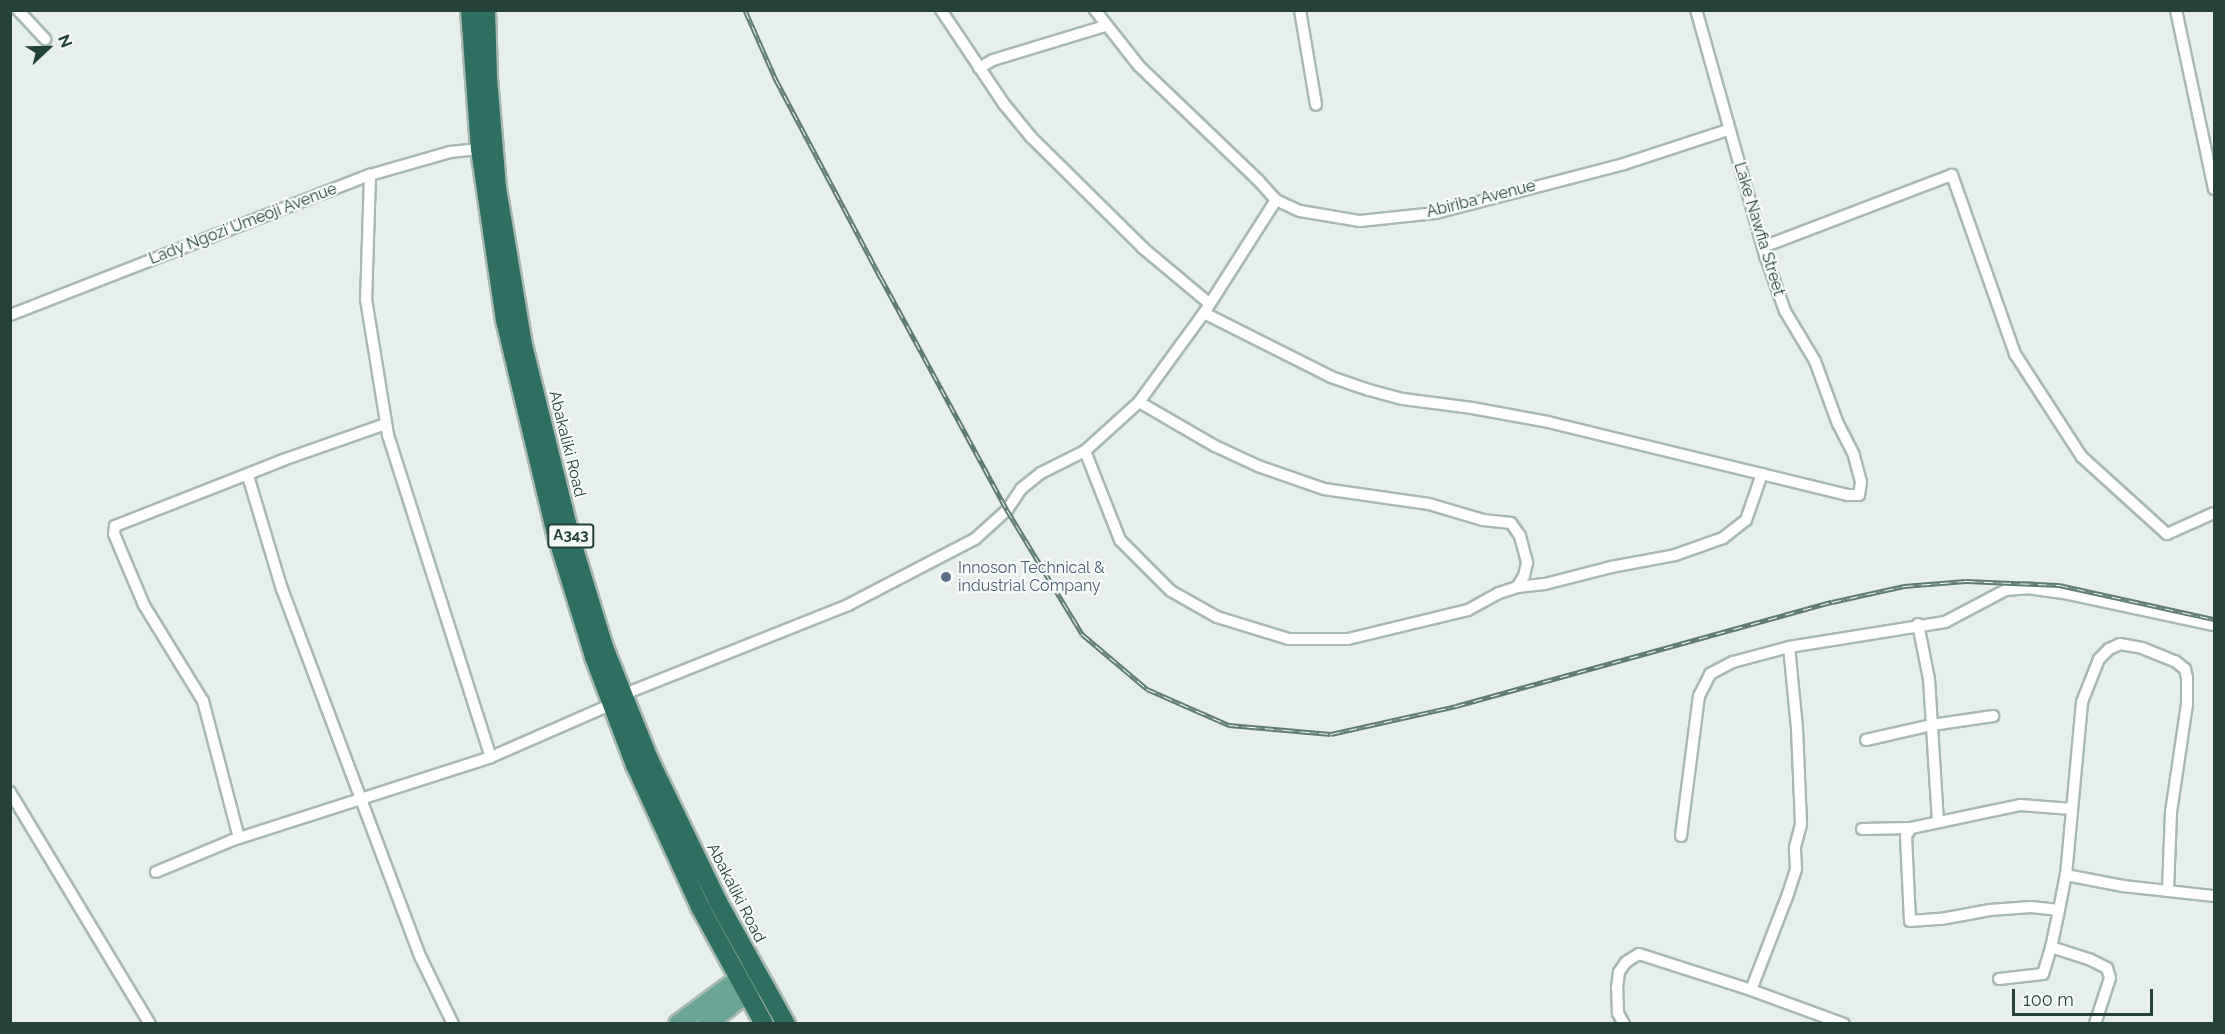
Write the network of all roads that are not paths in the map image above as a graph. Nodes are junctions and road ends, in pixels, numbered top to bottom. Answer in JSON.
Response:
{"nodes":[{"id":1,"x":18,"y":10,"type":"edge"},
{"id":2,"x":470,"y":10,"type":"edge"},
{"id":3,"x":486,"y":10,"type":"edge"},
{"id":4,"x":941,"y":10,"type":"edge"},
{"id":5,"x":1095,"y":10,"type":"edge"},
{"id":6,"x":1300,"y":10,"type":"edge"},
{"id":7,"x":1696,"y":10,"type":"edge"},
{"id":8,"x":2176,"y":10,"type":"edge"},
{"id":9,"x":1105,"y":26,"type":"junction"},
{"id":10,"x":45,"y":39,"type":"dead end"},
{"id":11,"x":979,"y":68,"type":"junction"},
{"id":12,"x":1316,"y":105,"type":"dead end"},
{"id":13,"x":1728,"y":130,"type":"junction"},
{"id":14,"x":480,"y":149,"type":"junction"},
{"id":15,"x":369,"y":175,"type":"junction"},
{"id":16,"x":2214,"y":189,"type":"edge"},
{"id":17,"x":1276,"y":200,"type":"junction"},
{"id":18,"x":1762,"y":247,"type":"junction"},
{"id":19,"x":1207,"y":308,"type":"junction"},
{"id":20,"x":10,"y":315,"type":"edge"},
{"id":21,"x":1139,"y":402,"type":"junction"},
{"id":22,"x":386,"y":424,"type":"junction"},
{"id":23,"x":1085,"y":451,"type":"junction"},
{"id":24,"x":1762,"y":474,"type":"junction"},
{"id":25,"x":248,"y":476,"type":"junction"},
{"id":26,"x":2214,"y":513,"type":"edge"},
{"id":27,"x":1516,"y":586,"type":"junction"},
{"id":28,"x":1918,"y":624,"type":"junction"},
{"id":29,"x":2214,"y":625,"type":"edge"},
{"id":30,"x":1789,"y":646,"type":"junction"},
{"id":31,"x":616,"y":700,"type":"junction"},
{"id":32,"x":1993,"y":716,"type":"dead end"},
{"id":33,"x":1932,"y":725,"type":"junction"},
{"id":34,"x":1866,"y":740,"type":"dead end"},
{"id":35,"x":491,"y":757,"type":"junction"},
{"id":36,"x":10,"y":792,"type":"edge"},
{"id":37,"x":363,"y":798,"type":"junction"},
{"id":38,"x":2072,"y":809,"type":"junction"},
{"id":39,"x":1938,"y":822,"type":"junction"},
{"id":40,"x":1911,"y":828,"type":"junction"},
{"id":41,"x":1862,"y":829,"type":"dead end"},
{"id":42,"x":1682,"y":836,"type":"dead end"},
{"id":43,"x":239,"y":838,"type":"junction"},
{"id":44,"x":156,"y":873,"type":"dead end"},
{"id":45,"x":2066,"y":875,"type":"junction"},
{"id":46,"x":2168,"y":891,"type":"junction"},
{"id":47,"x":2214,"y":896,"type":"edge"},
{"id":48,"x":2059,"y":910,"type":"junction"},
{"id":49,"x":2051,"y":947,"type":"junction"},
{"id":50,"x":1999,"y":979,"type":"dead end"},
{"id":51,"x":749,"y":980,"type":"junction"},
{"id":52,"x":1751,"y":990,"type":"junction"},
{"id":53,"x":150,"y":1023,"type":"edge"},
{"id":54,"x":453,"y":1023,"type":"edge"},
{"id":55,"x":678,"y":1023,"type":"edge"},
{"id":56,"x":707,"y":1023,"type":"edge"},
{"id":57,"x":764,"y":1023,"type":"edge"},
{"id":58,"x":786,"y":1023,"type":"edge"},
{"id":59,"x":1624,"y":1023,"type":"edge"},
{"id":60,"x":1844,"y":1023,"type":"edge"},
{"id":61,"x":2095,"y":1023,"type":"edge"}],
"edges":[{"from":1,"to":10,"type":"street"},
{"from":2,"to":14,"type":"highway","name":"Abakaliki Road","number":"A343"},
{"from":3,"to":31,"type":"highway","name":"Abakaliki Road","number":"A343"},
{"from":4,"to":11,"type":"street"},
{"from":5,"to":9,"type":"street","name":"Abiriba Avenue"},
{"from":6,"to":12,"type":"street"},
{"from":7,"to":13,"type":"street","name":"Lake Nawfia Street"},
{"from":8,"to":16,"type":"street"},
{"from":9,"to":11,"type":"street"},
{"from":9,"to":17,"type":"street","name":"Abiriba Avenue"},
{"from":11,"to":19,"type":"street"},
{"from":13,"to":17,"type":"street","name":"Abiriba Avenue"},
{"from":13,"to":18,"type":"street","name":"Lake Nawfia Street"},
{"from":14,"to":15,"type":"street","name":"Lady Ngozi Umeoji Avenue"},
{"from":14,"to":31,"type":"highway","name":"Abakaliki Road","number":"A343"},
{"from":15,"to":20,"type":"street","name":"Lady Ngozi Umeoji Avenue"},
{"from":15,"to":22,"type":"street"},
{"from":17,"to":19,"type":"street"},
{"from":18,"to":24,"type":"street","name":"Lake Nawfia Street"},
{"from":18,"to":26,"type":"street"},
{"from":19,"to":21,"type":"street"},
{"from":19,"to":24,"type":"street"},
{"from":21,"to":23,"type":"street"},
{"from":21,"to":27,"type":"street"},
{"from":22,"to":25,"type":"street"},
{"from":22,"to":35,"type":"street"},
{"from":23,"to":27,"type":"street"},
{"from":23,"to":31,"type":"street"},
{"from":24,"to":27,"type":"street"},
{"from":25,"to":37,"type":"street"},
{"from":25,"to":43,"type":"street"},
{"from":28,"to":29,"type":"street"},
{"from":28,"to":30,"type":"street"},
{"from":28,"to":33,"type":"street"},
{"from":30,"to":42,"type":"street"},
{"from":30,"to":52,"type":"street"},
{"from":31,"to":35,"type":"street"},
{"from":31,"to":51,"type":"highway","name":"Abakaliki Road","number":"A343"},
{"from":32,"to":33,"type":"street"},
{"from":33,"to":34,"type":"street"},
{"from":33,"to":39,"type":"street"},
{"from":35,"to":37,"type":"street"},
{"from":36,"to":53,"type":"street"},
{"from":37,"to":43,"type":"street"},
{"from":37,"to":54,"type":"street"},
{"from":38,"to":39,"type":"street"},
{"from":38,"to":45,"type":"street"},
{"from":38,"to":46,"type":"street"},
{"from":39,"to":40,"type":"street"},
{"from":40,"to":41,"type":"street"},
{"from":40,"to":48,"type":"street"},
{"from":43,"to":44,"type":"street"},
{"from":45,"to":46,"type":"street"},
{"from":45,"to":48,"type":"street"},
{"from":46,"to":47,"type":"street"},
{"from":48,"to":49,"type":"street"},
{"from":49,"to":50,"type":"street"},
{"from":49,"to":61,"type":"street"},
{"from":51,"to":55,"type":"main road"},
{"from":51,"to":56,"type":"main road"},
{"from":51,"to":57,"type":"highway","name":"Abakaliki Road","number":"A343"},
{"from":51,"to":58,"type":"highway","name":"Abakaliki Road","number":"A343"},
{"from":52,"to":59,"type":"street"},
{"from":52,"to":60,"type":"street"}]}
